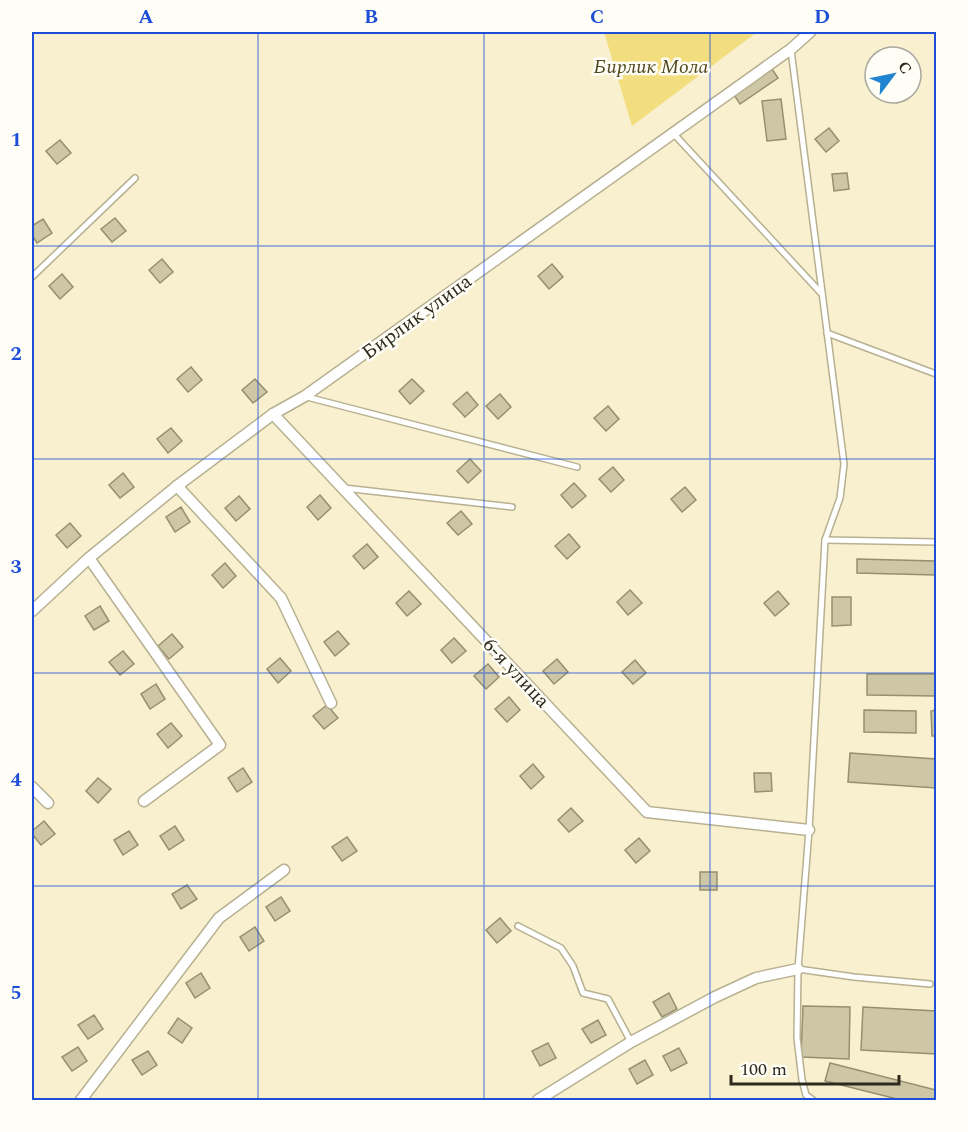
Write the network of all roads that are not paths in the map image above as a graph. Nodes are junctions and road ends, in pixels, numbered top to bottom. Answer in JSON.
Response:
{"nodes":[{"id":1,"x":810,"y":32,"type":"edge"},
{"id":2,"x":791,"y":49,"type":"junction"},
{"id":3,"x":673,"y":133,"type":"junction"},
{"id":4,"x":135,"y":178,"type":"dead end"},
{"id":5,"x":32,"y":277,"type":"edge"},
{"id":6,"x":822,"y":294,"type":"junction"},
{"id":7,"x":827,"y":333,"type":"junction"},
{"id":8,"x":936,"y":374,"type":"edge"},
{"id":9,"x":305,"y":396,"type":"junction"},
{"id":10,"x":273,"y":414,"type":"junction"},
{"id":11,"x":577,"y":467,"type":"dead end"},
{"id":12,"x":177,"y":486,"type":"junction"},
{"id":13,"x":342,"y":488,"type":"junction"},
{"id":14,"x":512,"y":507,"type":"dead end"},
{"id":15,"x":825,"y":540,"type":"junction"},
{"id":16,"x":936,"y":542,"type":"edge"},
{"id":17,"x":89,"y":558,"type":"junction"},
{"id":18,"x":32,"y":611,"type":"edge"},
{"id":19,"x":331,"y":703,"type":"dead end"},
{"id":20,"x":32,"y":787,"type":"edge"},
{"id":21,"x":144,"y":801,"type":"dead end"},
{"id":22,"x":48,"y":803,"type":"dead end"},
{"id":23,"x":809,"y":830,"type":"junction"},
{"id":24,"x":284,"y":870,"type":"dead end"},
{"id":25,"x":518,"y":926,"type":"dead end"},
{"id":26,"x":798,"y":969,"type":"junction"},
{"id":27,"x":930,"y":984,"type":"dead end"},
{"id":28,"x":631,"y":1042,"type":"junction"},
{"id":29,"x":81,"y":1101,"type":"edge"},
{"id":30,"x":538,"y":1101,"type":"edge"},
{"id":31,"x":813,"y":1101,"type":"edge"}],
"edges":[{"from":1,"to":2,"type":"street","name":"Бирлик улица"},
{"from":2,"to":3,"type":"street","name":"Бирлик улица"},
{"from":2,"to":6,"type":"lane"},
{"from":3,"to":6,"type":"lane"},
{"from":3,"to":9,"type":"street","name":"Бирлик улица"},
{"from":4,"to":5,"type":"lane"},
{"from":6,"to":7,"type":"lane"},
{"from":7,"to":8,"type":"lane"},
{"from":7,"to":15,"type":"lane"},
{"from":9,"to":10,"type":"street","name":"Бирлик улица"},
{"from":9,"to":11,"type":"lane"},
{"from":10,"to":12,"type":"street","name":"Бирлик улица"},
{"from":10,"to":13,"type":"street","name":"6-я улица"},
{"from":12,"to":17,"type":"street","name":"Бирлик улица"},
{"from":12,"to":19,"type":"street"},
{"from":13,"to":14,"type":"lane"},
{"from":13,"to":23,"type":"street","name":"6-я улица"},
{"from":15,"to":16,"type":"lane"},
{"from":15,"to":23,"type":"lane"},
{"from":17,"to":18,"type":"street","name":"Бирлик улица"},
{"from":17,"to":21,"type":"street"},
{"from":20,"to":22,"type":"street"},
{"from":23,"to":26,"type":"lane"},
{"from":24,"to":29,"type":"street"},
{"from":25,"to":28,"type":"lane"},
{"from":26,"to":27,"type":"lane"},
{"from":26,"to":28,"type":"street"},
{"from":26,"to":31,"type":"lane"},
{"from":28,"to":30,"type":"street"}]}
